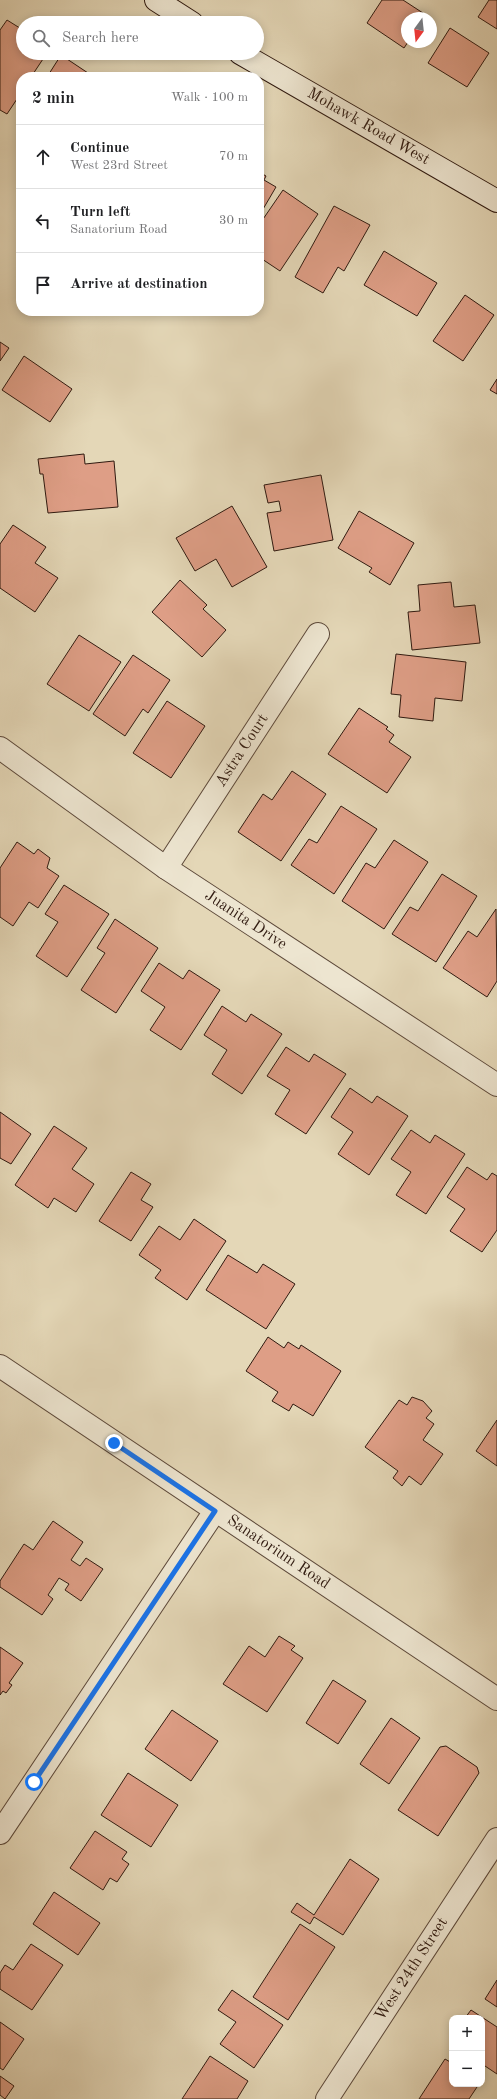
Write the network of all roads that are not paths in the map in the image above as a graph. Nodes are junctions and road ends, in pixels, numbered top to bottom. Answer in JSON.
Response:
{"nodes":[{"id":1,"x":156,"y":0,"type":"edge"},
{"id":2,"x":181,"y":16,"type":"edge"},
{"id":3,"x":252,"y":60,"type":"edge"},
{"id":4,"x":497,"y":201,"type":"edge"},
{"id":5,"x":318,"y":634,"type":"dead end"},
{"id":6,"x":0,"y":748,"type":"edge"},
{"id":7,"x":166,"y":868,"type":"junction"},
{"id":8,"x":495,"y":1079,"type":"edge"},
{"id":9,"x":0,"y":1366,"type":"edge"},
{"id":10,"x":215,"y":1511,"type":"junction"},
{"id":11,"x":497,"y":1699,"type":"edge"},
{"id":12,"x":0,"y":1833,"type":"edge"},
{"id":13,"x":497,"y":1839,"type":"edge"},
{"id":14,"x":327,"y":2099,"type":"edge"}],
"edges":[{"from":1,"to":2,"type":"street"},
{"from":3,"to":4,"type":"street","name":"Mohawk Road West"},
{"from":5,"to":7,"type":"street","name":"Astra Court"},
{"from":6,"to":7,"type":"street","name":"Juanita Drive"},
{"from":7,"to":8,"type":"street","name":"Juanita Drive"},
{"from":9,"to":10,"type":"street","name":"Sanatorium Road"},
{"from":10,"to":11,"type":"street","name":"Sanatorium Road"},
{"from":10,"to":12,"type":"street"},
{"from":13,"to":14,"type":"street","name":"West 24th Street"}]}
